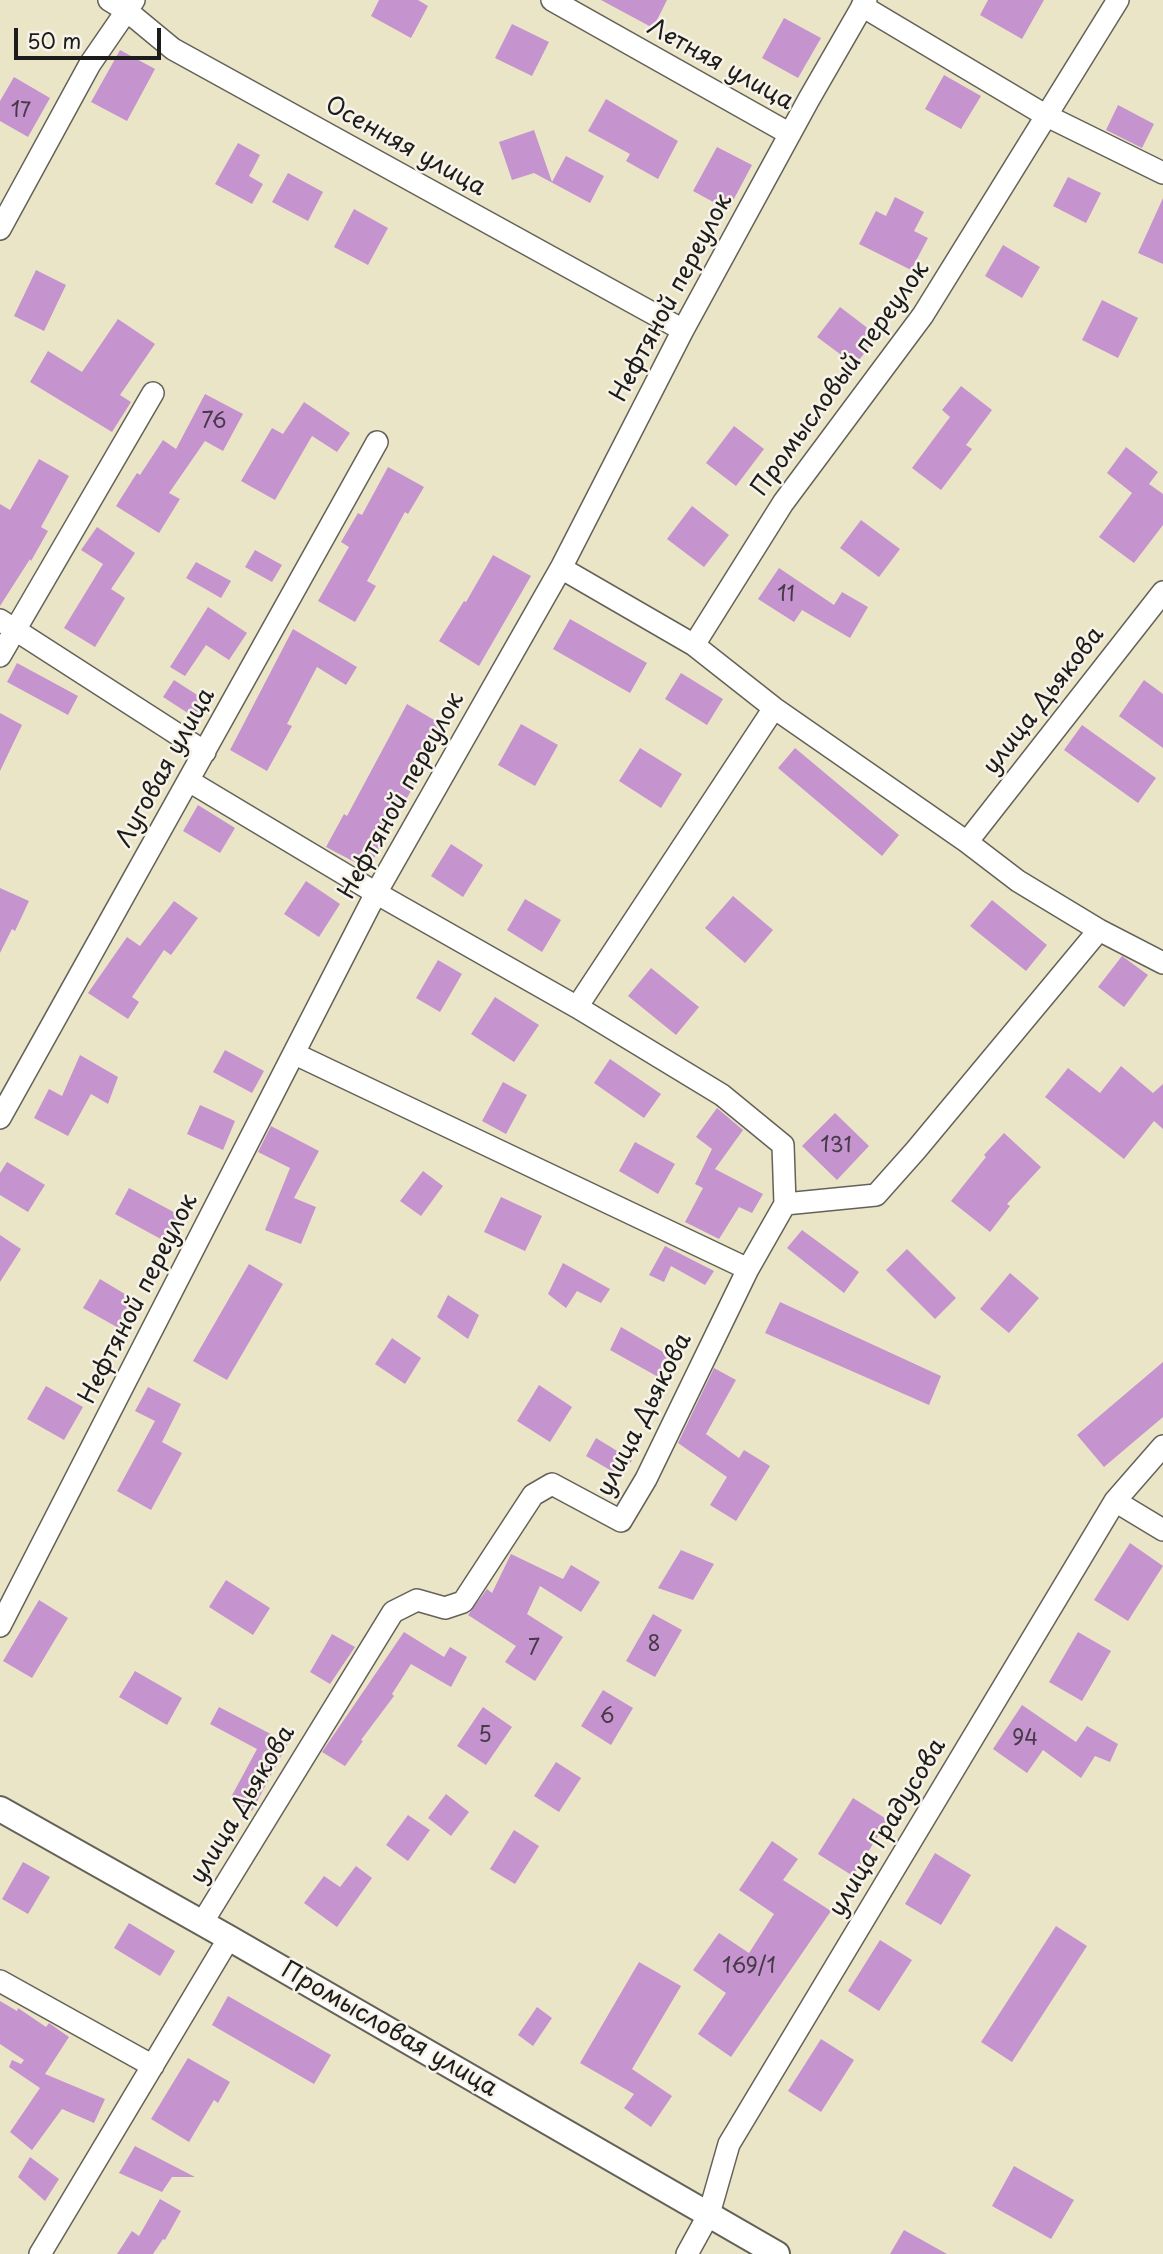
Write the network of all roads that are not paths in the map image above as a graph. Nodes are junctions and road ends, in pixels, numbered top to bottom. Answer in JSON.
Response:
{"nodes":[{"id":1,"x":552,"y":0,"type":"edge"},
{"id":2,"x":1118,"y":0,"type":"edge"},
{"id":3,"x":864,"y":3,"type":"edge"},
{"id":4,"x":123,"y":4,"type":"edge"},
{"id":5,"x":577,"y":6,"type":"edge"},
{"id":6,"x":1045,"y":115,"type":"junction"},
{"id":7,"x":790,"y":134,"type":"junction"},
{"id":8,"x":1163,"y":173,"type":"edge"},
{"id":9,"x":6,"y":205,"type":"edge"},
{"id":10,"x":0,"y":229,"type":"edge"},
{"id":11,"x":683,"y":330,"type":"junction"},
{"id":12,"x":153,"y":393,"type":"dead end"},
{"id":13,"x":377,"y":442,"type":"dead end"},
{"id":14,"x":561,"y":568,"type":"junction"},
{"id":15,"x":1163,"y":592,"type":"edge"},
{"id":16,"x":8,"y":625,"type":"edge"},
{"id":17,"x":694,"y":645,"type":"junction"},
{"id":18,"x":0,"y":656,"type":"edge"},
{"id":19,"x":774,"y":708,"type":"junction"},
{"id":20,"x":205,"y":752,"type":"junction"},
{"id":21,"x":189,"y":781,"type":"junction"},
{"id":22,"x":967,"y":842,"type":"junction"},
{"id":23,"x":376,"y":893,"type":"junction"},
{"id":24,"x":1099,"y":930,"type":"junction"},
{"id":25,"x":1163,"y":963,"type":"edge"},
{"id":26,"x":577,"y":1007,"type":"junction"},
{"id":27,"x":295,"y":1054,"type":"junction"},
{"id":28,"x":0,"y":1118,"type":"edge"},
{"id":29,"x":785,"y":1204,"type":"junction"},
{"id":30,"x":748,"y":1269,"type":"junction"},
{"id":31,"x":1163,"y":1446,"type":"edge"},
{"id":32,"x":1115,"y":1501,"type":"junction"},
{"id":33,"x":1163,"y":1530,"type":"edge"},
{"id":34,"x":0,"y":1626,"type":"edge"},
{"id":35,"x":0,"y":1809,"type":"edge"},
{"id":36,"x":202,"y":1923,"type":"junction"},
{"id":37,"x":229,"y":1938,"type":"junction"},
{"id":38,"x":0,"y":1981,"type":"edge"},
{"id":39,"x":153,"y":2066,"type":"junction"},
{"id":40,"x":709,"y":2214,"type":"junction"},
{"id":41,"x":40,"y":2254,"type":"edge"},
{"id":42,"x":687,"y":2254,"type":"edge"},
{"id":43,"x":777,"y":2254,"type":"edge"}],
"edges":[{"from":1,"to":5,"type":"street","name":"Летняя улица"},
{"from":2,"to":6,"type":"street","name":"Промысловый переулок"},
{"from":3,"to":6,"type":"street"},
{"from":3,"to":7,"type":"street","name":"Нефтяной переулок"},
{"from":4,"to":9,"type":"street"},
{"from":4,"to":11,"type":"street","name":"Осенняя улица"},
{"from":5,"to":7,"type":"street","name":"Летняя улица"},
{"from":6,"to":8,"type":"street"},
{"from":6,"to":17,"type":"street","name":"Промысловый переулок"},
{"from":7,"to":11,"type":"street","name":"Нефтяной переулок"},
{"from":9,"to":10,"type":"street"},
{"from":11,"to":14,"type":"street","name":"Нефтяной переулок"},
{"from":12,"to":16,"type":"street"},
{"from":13,"to":20,"type":"street","name":"Луговая улица"},
{"from":14,"to":17,"type":"street"},
{"from":14,"to":23,"type":"street","name":"Нефтяной переулок"},
{"from":15,"to":22,"type":"street","name":"улица Дьякова"},
{"from":16,"to":18,"type":"street"},
{"from":16,"to":20,"type":"street"},
{"from":17,"to":19,"type":"street"},
{"from":19,"to":22,"type":"street"},
{"from":19,"to":26,"type":"street"},
{"from":20,"to":21,"type":"street","name":"Луговая улица"},
{"from":21,"to":23,"type":"street"},
{"from":21,"to":28,"type":"street","name":"Луговая улица"},
{"from":22,"to":24,"type":"street"},
{"from":23,"to":26,"type":"street"},
{"from":23,"to":27,"type":"street","name":"Нефтяной переулок"},
{"from":24,"to":25,"type":"street"},
{"from":24,"to":29,"type":"street"},
{"from":26,"to":29,"type":"street"},
{"from":27,"to":30,"type":"street"},
{"from":27,"to":34,"type":"street","name":"Нефтяной переулок"},
{"from":29,"to":30,"type":"street","name":"улица Дьякова"},
{"from":30,"to":36,"type":"street","name":"улица Дьякова"},
{"from":31,"to":32,"type":"street","name":"улица Градусова"},
{"from":32,"to":33,"type":"street"},
{"from":32,"to":40,"type":"street","name":"улица Градусова"},
{"from":35,"to":36,"type":"street","name":"Промысловая улица"},
{"from":36,"to":37,"type":"street","name":"Промысловая улица"},
{"from":37,"to":39,"type":"street"},
{"from":37,"to":40,"type":"street","name":"Промысловая улица"},
{"from":38,"to":39,"type":"street"},
{"from":39,"to":41,"type":"street"},
{"from":40,"to":42,"type":"street","name":"улица Градусова"},
{"from":40,"to":43,"type":"street","name":"Промысловая улица"}]}
